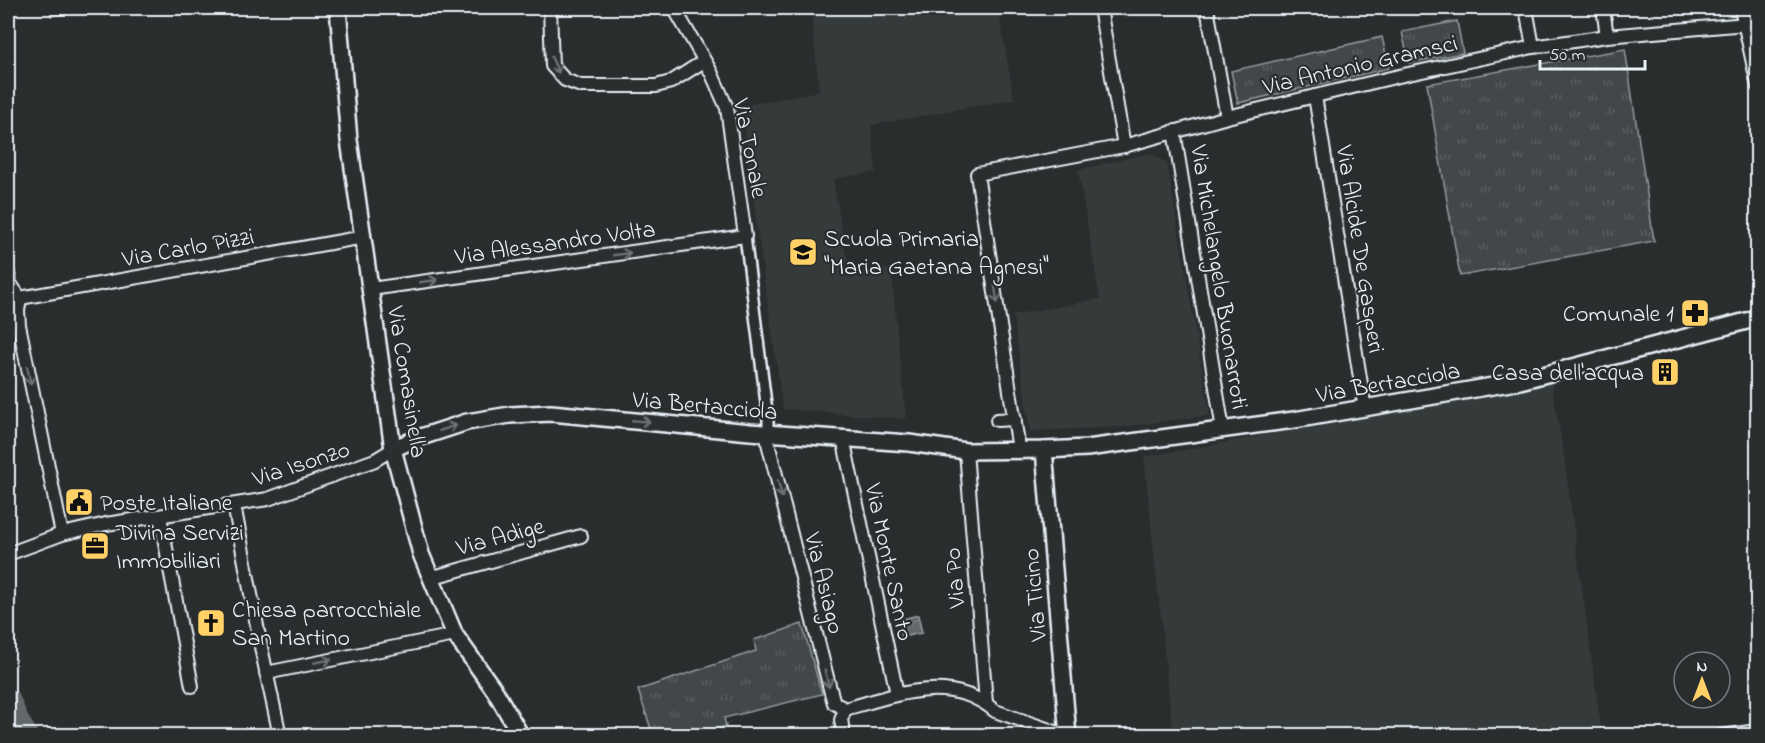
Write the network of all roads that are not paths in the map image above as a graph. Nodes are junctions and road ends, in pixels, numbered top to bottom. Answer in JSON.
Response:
{"nodes":[{"id":1,"x":338,"y":8,"type":"edge"},
{"id":2,"x":550,"y":8,"type":"edge"},
{"id":3,"x":1100,"y":8,"type":"edge"},
{"id":4,"x":1207,"y":8,"type":"edge"},
{"id":5,"x":1526,"y":8,"type":"edge"},
{"id":6,"x":1602,"y":8,"type":"edge"},
{"id":7,"x":1741,"y":8,"type":"edge"},
{"id":8,"x":675,"y":10,"type":"edge"},
{"id":9,"x":1751,"y":24,"type":"edge"},
{"id":10,"x":1607,"y":36,"type":"junction"},
{"id":11,"x":1533,"y":47,"type":"junction"},
{"id":12,"x":704,"y":61,"type":"junction"},
{"id":13,"x":1758,"y":86,"type":"edge"},
{"id":14,"x":1315,"y":96,"type":"junction"},
{"id":15,"x":1227,"y":117,"type":"junction"},
{"id":16,"x":1174,"y":131,"type":"junction"},
{"id":17,"x":1124,"y":146,"type":"junction"},
{"id":18,"x":745,"y":236,"type":"junction"},
{"id":19,"x":364,"y":237,"type":"junction"},
{"id":20,"x":8,"y":273,"type":"edge"},
{"id":21,"x":371,"y":289,"type":"junction"},
{"id":22,"x":20,"y":298,"type":"junction"},
{"id":23,"x":1758,"y":318,"type":"edge"},
{"id":24,"x":1365,"y":409,"type":"junction"},
{"id":25,"x":1015,"y":419,"type":"junction"},
{"id":26,"x":997,"y":420,"type":"dead end"},
{"id":27,"x":1223,"y":430,"type":"junction"},
{"id":28,"x":768,"y":432,"type":"junction"},
{"id":29,"x":843,"y":438,"type":"junction"},
{"id":30,"x":393,"y":449,"type":"junction"},
{"id":31,"x":1019,"y":450,"type":"junction"},
{"id":32,"x":1044,"y":450,"type":"junction"},
{"id":33,"x":966,"y":451,"type":"junction"},
{"id":34,"x":234,"y":505,"type":"junction"},
{"id":35,"x":160,"y":516,"type":"junction"},
{"id":36,"x":62,"y":534,"type":"junction"},
{"id":37,"x":581,"y":536,"type":"dead end"},
{"id":38,"x":8,"y":554,"type":"edge"},
{"id":39,"x":430,"y":578,"type":"junction"},
{"id":40,"x":455,"y":635,"type":"junction"},
{"id":41,"x":266,"y":673,"type":"junction"},
{"id":42,"x":192,"y":686,"type":"dead end"},
{"id":43,"x":897,"y":694,"type":"junction"},
{"id":44,"x":986,"y":703,"type":"junction"},
{"id":45,"x":845,"y":709,"type":"junction"},
{"id":46,"x":1758,"y":731,"type":"edge"},
{"id":47,"x":280,"y":735,"type":"edge"},
{"id":48,"x":521,"y":735,"type":"edge"},
{"id":49,"x":844,"y":735,"type":"edge"},
{"id":50,"x":1067,"y":735,"type":"edge"},
{"id":51,"x":1721,"y":735,"type":"edge"}],
"edges":[{"from":1,"to":19,"type":"street","name":"Via Comasinella"},
{"from":2,"to":12,"type":"street","one_way":true},
{"from":3,"to":17,"type":"street"},
{"from":4,"to":15,"type":"street"},
{"from":5,"to":11,"type":"street"},
{"from":6,"to":10,"type":"street"},
{"from":7,"to":9,"type":"street"},
{"from":8,"to":12,"type":"street","name":"Via Tonale"},
{"from":9,"to":10,"type":"street","name":"Via Antonio Gramsci"},
{"from":9,"to":13,"type":"street"},
{"from":10,"to":11,"type":"street","name":"Via Antonio Gramsci"},
{"from":11,"to":14,"type":"street","name":"Via Antonio Gramsci"},
{"from":12,"to":18,"type":"street","name":"Via Tonale"},
{"from":14,"to":15,"type":"street","name":"Via Antonio Gramsci"},
{"from":14,"to":24,"type":"street","name":"Via Alcide De Gasperi"},
{"from":15,"to":16,"type":"street","name":"Via Antonio Gramsci"},
{"from":16,"to":17,"type":"street","name":"Via Antonio Gramsci"},
{"from":16,"to":27,"type":"street","name":"Via Michelangelo Buonarroti"},
{"from":17,"to":25,"type":"street","name":"Via Antonio Gramsci","one_way":true},
{"from":21,"to":18,"type":"street","name":"Via Alessandro Volta","one_way":true},
{"from":18,"to":28,"type":"street"},
{"from":19,"to":21,"type":"street","name":"Via Comasinella"},
{"from":19,"to":22,"type":"street","name":"Via Carlo Pizzi"},
{"from":20,"to":22,"type":"street"},
{"from":21,"to":30,"type":"street","name":"Via Comasinella"},
{"from":22,"to":36,"type":"street","one_way":true},
{"from":23,"to":24,"type":"street","name":"Via Bertacciola"},
{"from":24,"to":27,"type":"street","name":"Via Bertacciola"},
{"from":25,"to":26,"type":"street"},
{"from":25,"to":31,"type":"street"},
{"from":27,"to":32,"type":"street","name":"Via Bertacciola"},
{"from":28,"to":29,"type":"street","name":"Via Bertacciola"},
{"from":30,"to":28,"type":"street","name":"Via Bertacciola","one_way":true},
{"from":28,"to":45,"type":"street","name":"Via Asiago","one_way":true},
{"from":29,"to":33,"type":"street","name":"Via Bertacciola"},
{"from":29,"to":43,"type":"street","name":"Via Monte Santo"},
{"from":30,"to":34,"type":"street","name":"Via Isonzo"},
{"from":30,"to":39,"type":"street","name":"Via Comasinella"},
{"from":31,"to":32,"type":"street","name":"Via Bertacciola"},
{"from":31,"to":33,"type":"street","name":"Via Bertacciola"},
{"from":32,"to":50,"type":"street","name":"Via Ticino"},
{"from":33,"to":44,"type":"street","name":"Via Po"},
{"from":34,"to":35,"type":"street","name":"Via Isonzo"},
{"from":34,"to":41,"type":"street"},
{"from":35,"to":36,"type":"street","name":"Via Isonzo"},
{"from":35,"to":42,"type":"street"},
{"from":36,"to":38,"type":"street","name":"Via Isonzo"},
{"from":37,"to":39,"type":"street","name":"Via Adige"},
{"from":39,"to":40,"type":"street","name":"Via Comasinella"},
{"from":41,"to":40,"type":"street","one_way":true},
{"from":40,"to":48,"type":"street","name":"Via Comasinella"},
{"from":41,"to":47,"type":"street"},
{"from":43,"to":44,"type":"street"},
{"from":43,"to":45,"type":"street"},
{"from":44,"to":50,"type":"street"},
{"from":45,"to":49,"type":"street"},
{"from":46,"to":51,"type":"street"}]}
